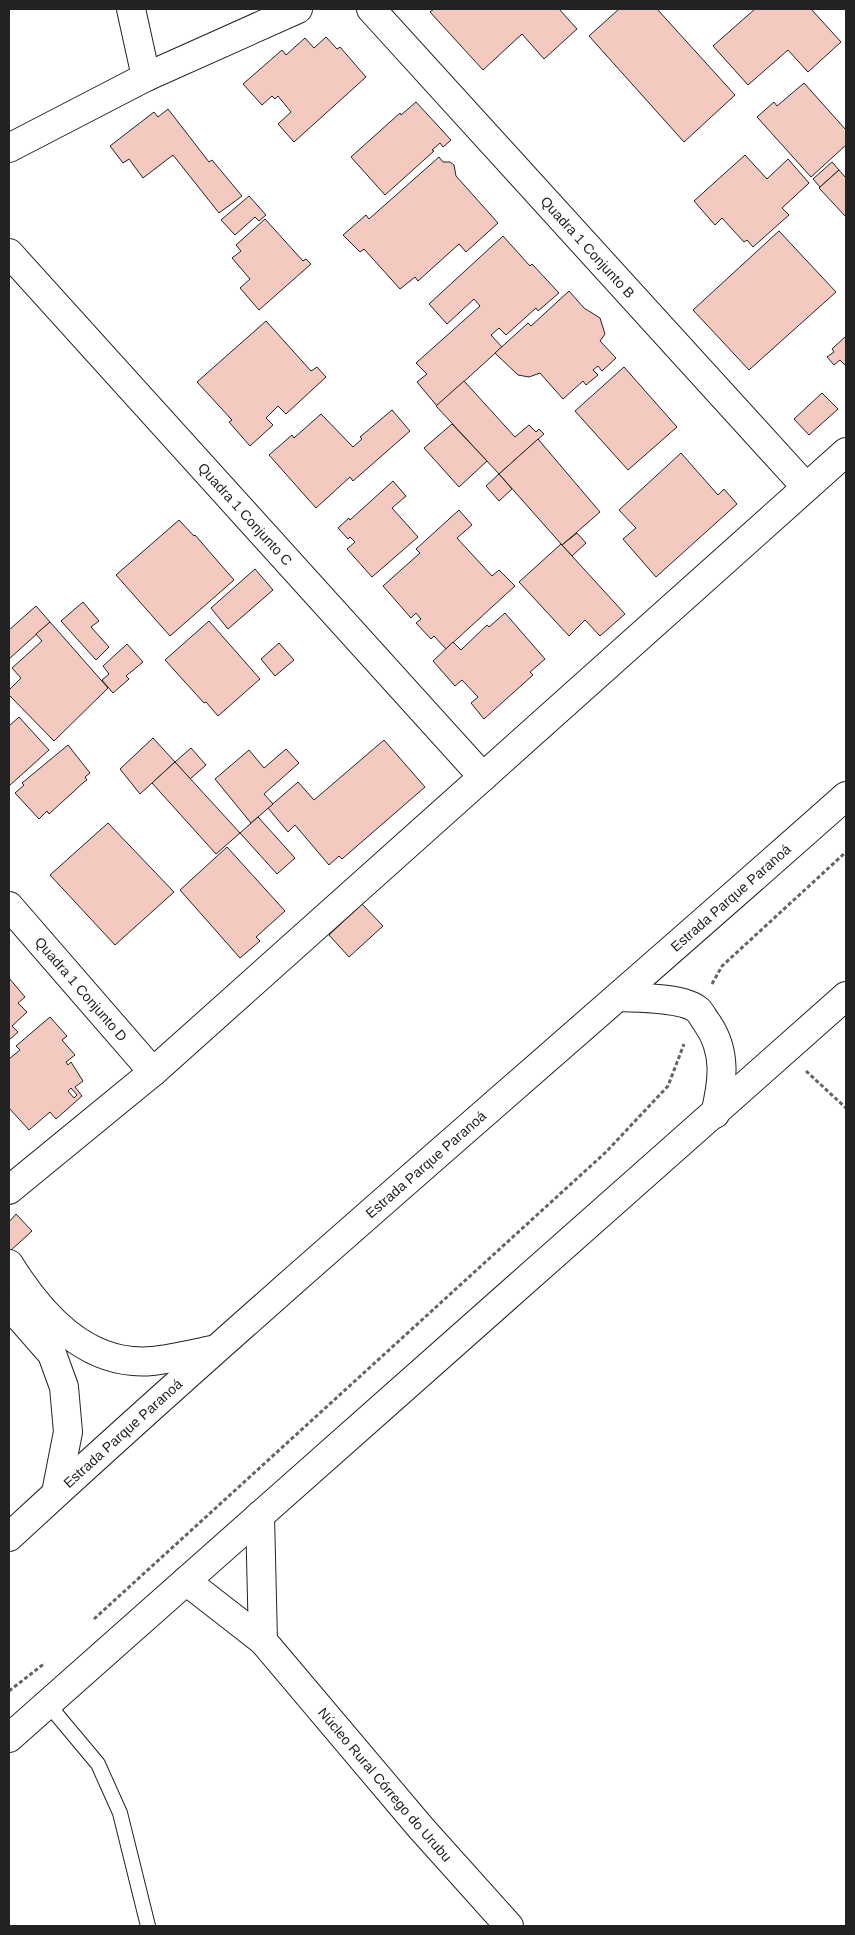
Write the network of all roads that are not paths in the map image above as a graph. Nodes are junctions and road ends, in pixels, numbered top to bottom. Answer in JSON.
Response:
{"nodes":[{"id":1,"x":131,"y":9,"type":"edge"},
{"id":2,"x":298,"y":9,"type":"edge"},
{"id":3,"x":371,"y":9,"type":"edge"},
{"id":4,"x":146,"y":77,"type":"junction"},
{"id":5,"x":9,"y":148,"type":"edge"},
{"id":6,"x":9,"y":253,"type":"edge"},
{"id":7,"x":846,"y":452,"type":"edge"},
{"id":8,"x":806,"y":487,"type":"junction"},
{"id":9,"x":483,"y":777,"type":"junction"},
{"id":10,"x":846,"y":796,"type":"edge"},
{"id":11,"x":9,"y":906,"type":"edge"},
{"id":12,"x":846,"y":996,"type":"edge"},
{"id":13,"x":620,"y":997,"type":"junction"},
{"id":14,"x":153,"y":1072,"type":"junction"},
{"id":15,"x":715,"y":1114,"type":"junction"},
{"id":16,"x":9,"y":1190,"type":"edge"},
{"id":17,"x":9,"y":1264,"type":"edge"},
{"id":18,"x":9,"y":1305,"type":"edge"},
{"id":19,"x":212,"y":1350,"type":"junction"},
{"id":20,"x":56,"y":1493,"type":"junction"},
{"id":21,"x":260,"y":1515,"type":"junction"},
{"id":22,"x":9,"y":1537,"type":"edge"},
{"id":23,"x":186,"y":1581,"type":"junction"},
{"id":24,"x":263,"y":1641,"type":"junction"},
{"id":25,"x":47,"y":1702,"type":"junction"},
{"id":26,"x":9,"y":1738,"type":"edge"},
{"id":27,"x":148,"y":1926,"type":"edge"},
{"id":28,"x":509,"y":1926,"type":"edge"}],
"edges":[{"from":1,"to":4,"type":"street"},
{"from":2,"to":4,"type":"street"},
{"from":3,"to":8,"type":"street","name":"Quadra 1 Conjunto B"},
{"from":4,"to":5,"type":"street"},
{"from":6,"to":9,"type":"street","name":"Quadra 1 Conjunto C"},
{"from":7,"to":8,"type":"street"},
{"from":8,"to":9,"type":"street"},
{"from":9,"to":14,"type":"street"},
{"from":10,"to":13,"type":"street","name":"Estrada Parque Paranoá"},
{"from":11,"to":14,"type":"street","name":"Quadra 1 Conjunto D"},
{"from":12,"to":15,"type":"street"},
{"from":13,"to":15,"type":"street"},
{"from":13,"to":19,"type":"street","name":"Estrada Parque Paranoá"},
{"from":14,"to":16,"type":"street"},
{"from":15,"to":21,"type":"street"},
{"from":17,"to":19,"type":"street"},
{"from":18,"to":20,"type":"street"},
{"from":19,"to":20,"type":"street","name":"Estrada Parque Paranoá"},
{"from":20,"to":22,"type":"street","name":"Estrada Parque Paranoá"},
{"from":21,"to":23,"type":"street"},
{"from":21,"to":24,"type":"street"},
{"from":23,"to":24,"type":"street","name":"Núcleo Rural Córrego do Urubu"},
{"from":23,"to":25,"type":"street"},
{"from":24,"to":28,"type":"street","name":"Núcleo Rural Córrego do Urubu"},
{"from":25,"to":26,"type":"street"},
{"from":25,"to":27,"type":"lane"}]}
